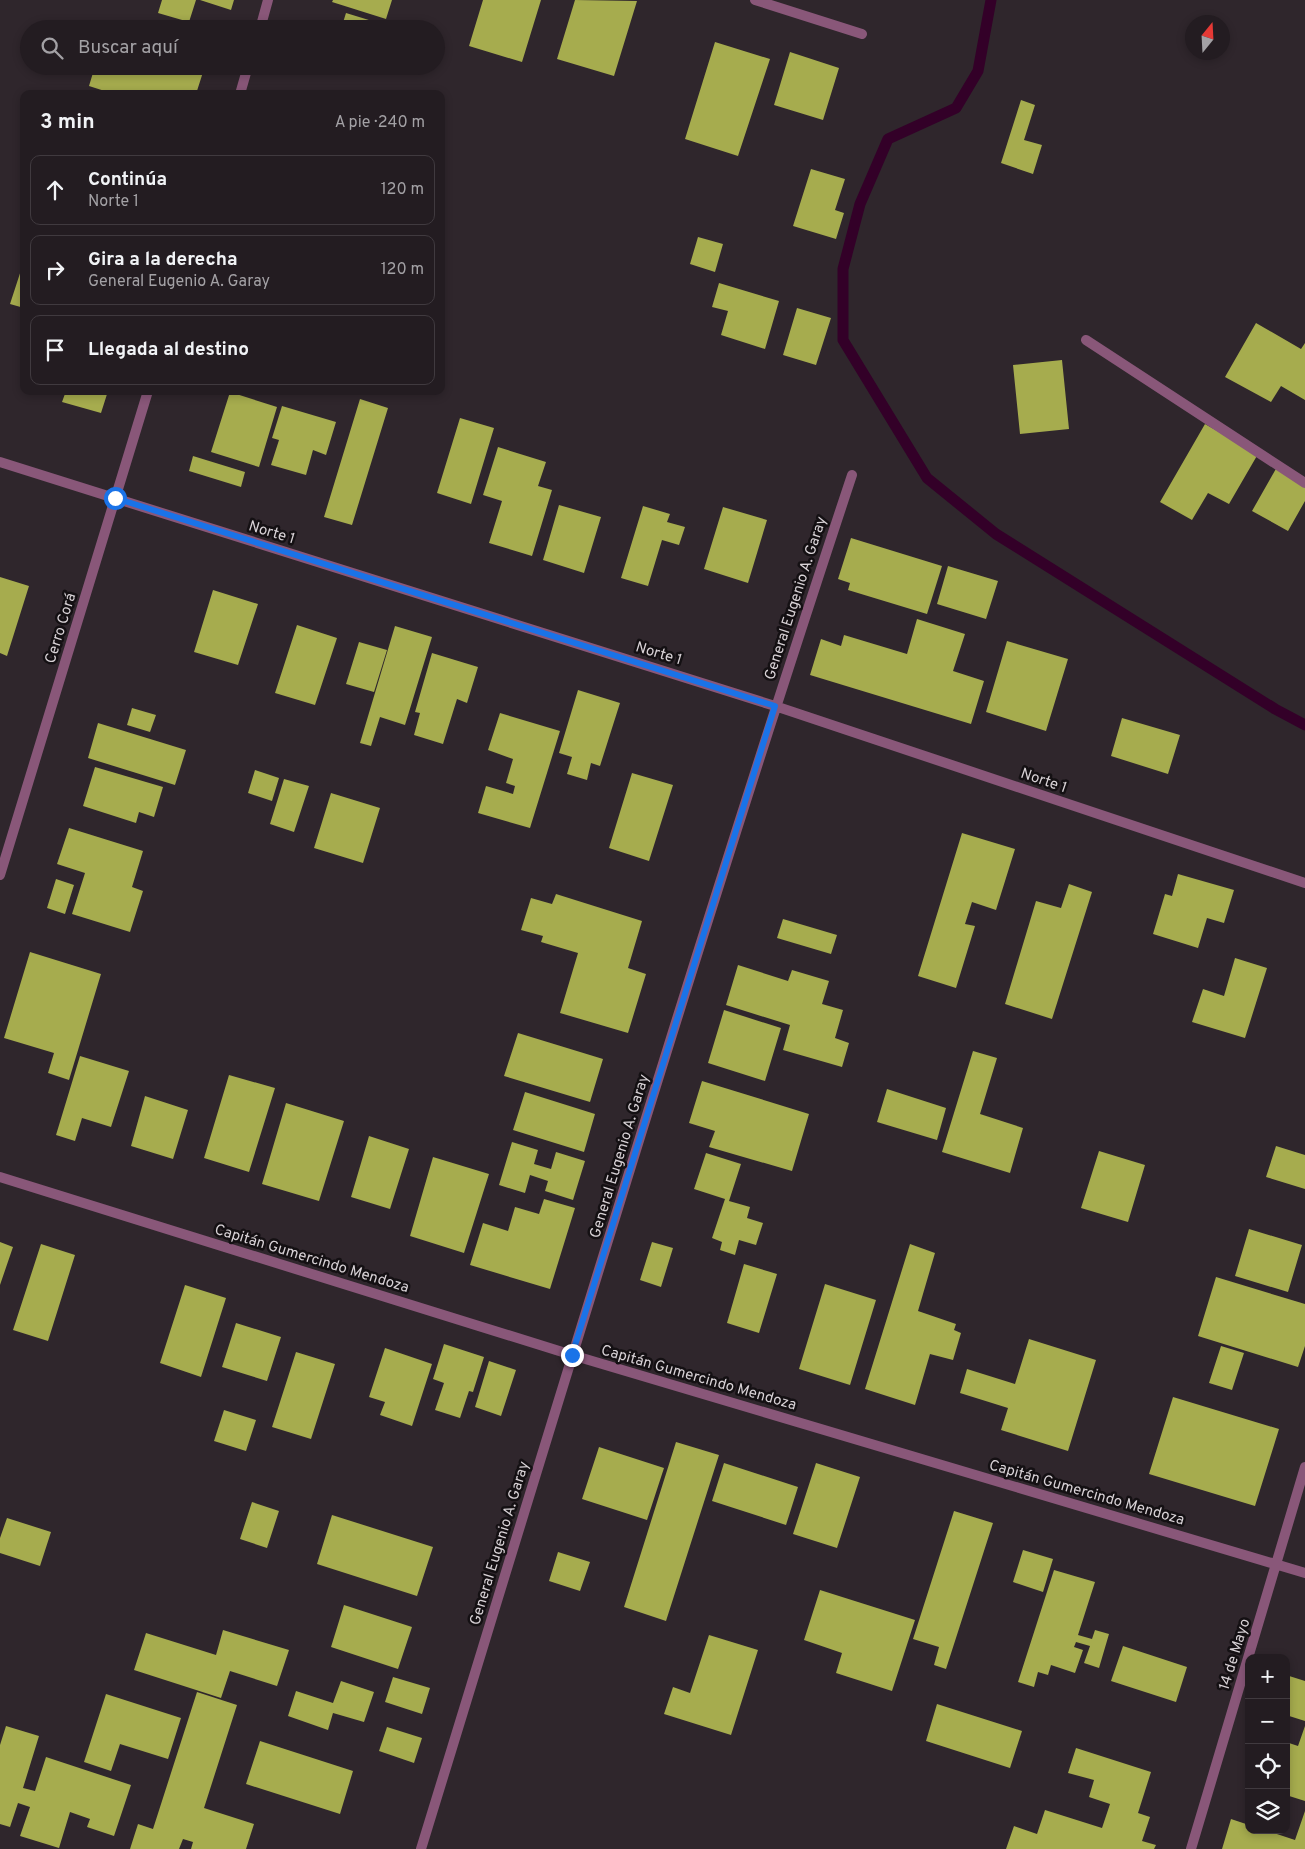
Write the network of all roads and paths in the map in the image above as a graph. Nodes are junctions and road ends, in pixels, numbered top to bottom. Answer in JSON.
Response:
{"nodes":[{"id":1,"x":268,"y":0,"type":"edge"},
{"id":2,"x":755,"y":0,"type":"edge"},
{"id":3,"x":262,"y":20,"type":"edge"},
{"id":4,"x":862,"y":34,"type":"dead end"},
{"id":5,"x":245,"y":75,"type":"edge"},
{"id":6,"x":241,"y":90,"type":"edge"},
{"id":7,"x":1086,"y":340,"type":"dead end"},
{"id":8,"x":147,"y":395,"type":"edge"},
{"id":9,"x":0,"y":462,"type":"edge"},
{"id":10,"x":852,"y":474,"type":"dead end"},
{"id":11,"x":1305,"y":483,"type":"edge"},
{"id":12,"x":115,"y":498,"type":"junction"},
{"id":13,"x":775,"y":706,"type":"junction"},
{"id":14,"x":0,"y":874,"type":"edge"},
{"id":15,"x":1305,"y":883,"type":"edge"},
{"id":16,"x":0,"y":1176,"type":"edge"},
{"id":17,"x":572,"y":1355,"type":"junction"},
{"id":18,"x":1305,"y":1467,"type":"edge"},
{"id":19,"x":1277,"y":1564,"type":"junction"},
{"id":20,"x":1305,"y":1573,"type":"edge"},
{"id":21,"x":421,"y":1849,"type":"edge"},
{"id":22,"x":1191,"y":1849,"type":"edge"}],
"edges":[{"from":1,"to":3,"type":"street"},
{"from":2,"to":4,"type":"street"},
{"from":5,"to":6,"type":"street"},
{"from":7,"to":11,"type":"street"},
{"from":8,"to":12,"type":"street","name":"Cerro Corá"},
{"from":9,"to":12,"type":"street","name":"Norte 1"},
{"from":10,"to":13,"type":"street","name":"General Eugenio A. Garay"},
{"from":12,"to":13,"type":"street","name":"Norte 1"},
{"from":12,"to":14,"type":"street","name":"Cerro Corá"},
{"from":13,"to":15,"type":"street","name":"Norte 1"},
{"from":13,"to":17,"type":"street","name":"General Eugenio A. Garay"},
{"from":16,"to":17,"type":"street","name":"Capitán Gumercindo Mendoza"},
{"from":17,"to":19,"type":"street","name":"Capitán Gumercindo Mendoza"},
{"from":17,"to":21,"type":"street","name":"General Eugenio A. Garay"},
{"from":18,"to":19,"type":"street","name":"14 de Mayo"},
{"from":19,"to":20,"type":"street","name":"Capitán Gumercindo Mendoza"},
{"from":19,"to":22,"type":"street","name":"14 de Mayo"}]}
